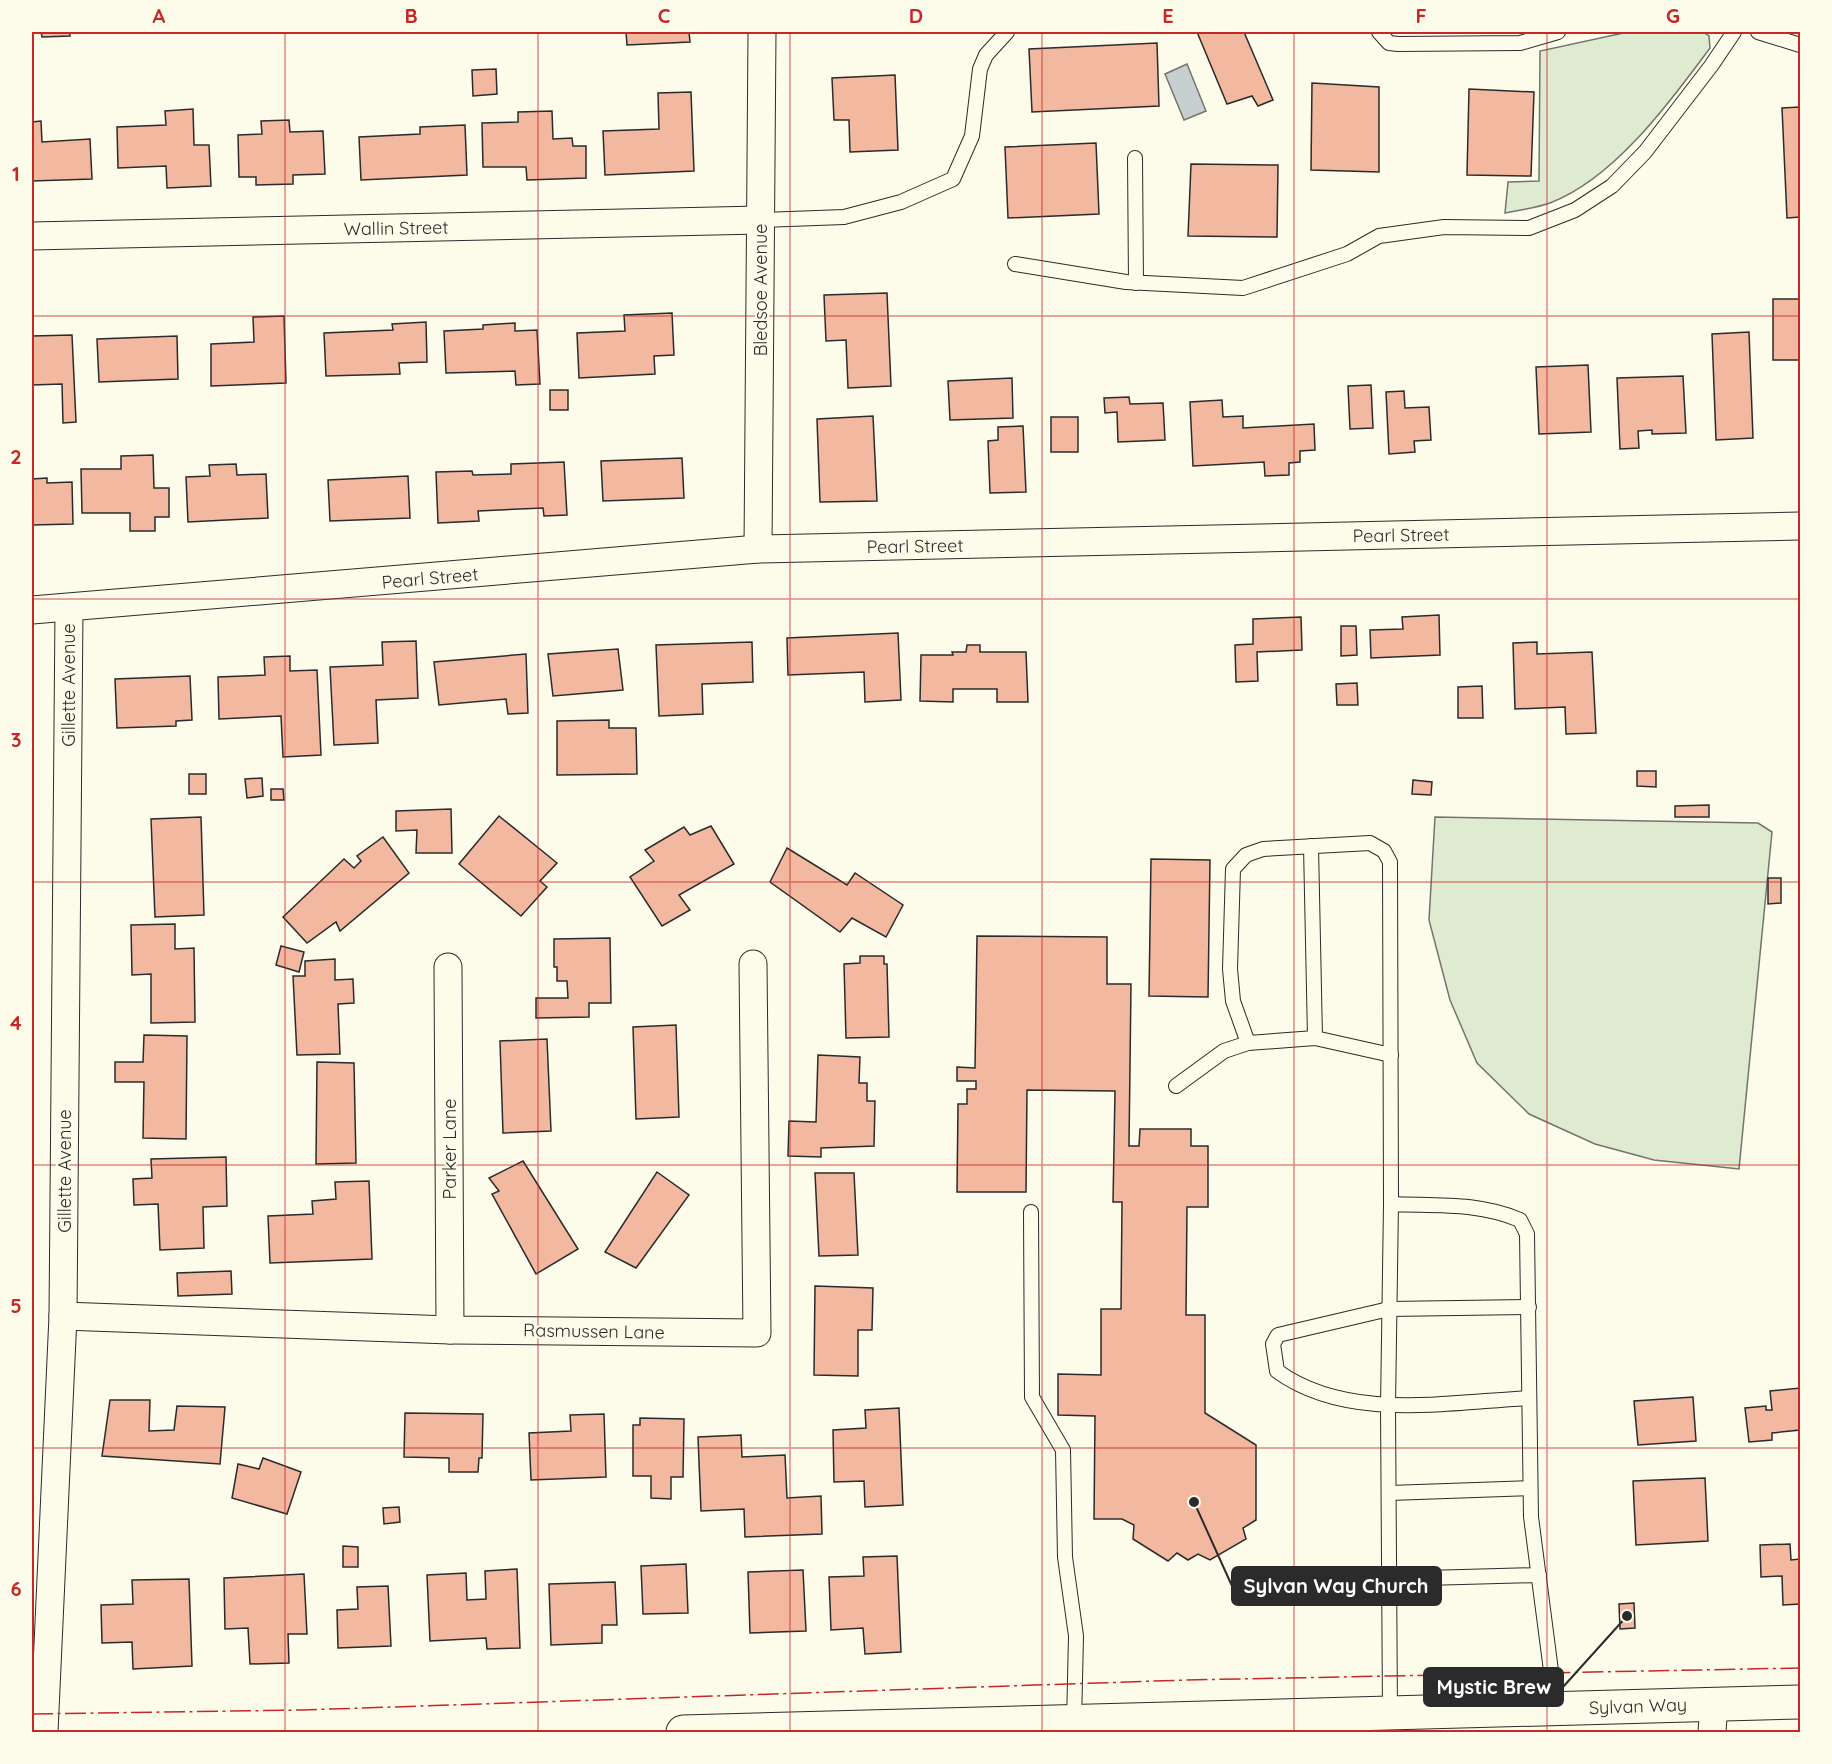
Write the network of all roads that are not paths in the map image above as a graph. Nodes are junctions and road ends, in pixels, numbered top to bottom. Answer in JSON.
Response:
{"nodes":[{"id":1,"x":762,"y":32,"type":"edge"},
{"id":2,"x":1007,"y":32,"type":"edge"},
{"id":3,"x":1378,"y":32,"type":"edge"},
{"id":4,"x":1558,"y":32,"type":"edge"},
{"id":5,"x":1734,"y":32,"type":"edge"},
{"id":6,"x":1758,"y":32,"type":"edge"},
{"id":7,"x":1800,"y":45,"type":"edge"},
{"id":8,"x":1135,"y":158,"type":"dead end"},
{"id":9,"x":760,"y":220,"type":"junction"},
{"id":10,"x":32,"y":236,"type":"edge"},
{"id":11,"x":1016,"y":264,"type":"dead end"},
{"id":12,"x":1136,"y":283,"type":"junction"},
{"id":13,"x":1800,"y":526,"type":"edge"},
{"id":14,"x":758,"y":549,"type":"junction"},
{"id":15,"x":69,"y":609,"type":"junction"},
{"id":16,"x":32,"y":610,"type":"edge"},
{"id":17,"x":1311,"y":846,"type":"junction"},
{"id":18,"x":753,"y":964,"type":"dead end"},
{"id":19,"x":448,"y":967,"type":"dead end"},
{"id":20,"x":1315,"y":1038,"type":"junction"},
{"id":21,"x":1248,"y":1043,"type":"junction"},
{"id":22,"x":1391,"y":1055,"type":"junction"},
{"id":23,"x":1176,"y":1086,"type":"dead end"},
{"id":24,"x":1391,"y":1204,"type":"junction"},
{"id":25,"x":1031,"y":1212,"type":"dead end"},
{"id":26,"x":1529,"y":1307,"type":"junction"},
{"id":27,"x":1389,"y":1309,"type":"junction"},
{"id":28,"x":63,"y":1316,"type":"junction"},
{"id":29,"x":450,"y":1330,"type":"junction"},
{"id":30,"x":1529,"y":1398,"type":"junction"},
{"id":31,"x":1389,"y":1406,"type":"junction"},
{"id":32,"x":1530,"y":1488,"type":"junction"},
{"id":33,"x":1389,"y":1493,"type":"junction"},
{"id":34,"x":1539,"y":1575,"type":"junction"},
{"id":35,"x":1389,"y":1579,"type":"junction"},
{"id":36,"x":1800,"y":1702,"type":"edge"},
{"id":37,"x":1556,"y":1709,"type":"junction"},
{"id":38,"x":1713,"y":1718,"type":"edge"},
{"id":39,"x":1390,"y":1723,"type":"edge"},
{"id":40,"x":1074,"y":1728,"type":"edge"},
{"id":41,"x":44,"y":1732,"type":"edge"},
{"id":42,"x":683,"y":1732,"type":"edge"}],
"edges":[{"from":1,"to":9,"type":"street","name":"Bledsoe Avenue"},
{"from":2,"to":9,"type":"lane"},
{"from":3,"to":4,"type":"lane"},
{"from":5,"to":12,"type":"lane"},
{"from":6,"to":7,"type":"lane"},
{"from":8,"to":12,"type":"lane"},
{"from":9,"to":10,"type":"street","name":"Wallin Street"},
{"from":9,"to":14,"type":"street","name":"Bledsoe Avenue"},
{"from":11,"to":12,"type":"lane"},
{"from":13,"to":14,"type":"street","name":"Pearl Street"},
{"from":14,"to":15,"type":"street","name":"Pearl Street"},
{"from":15,"to":16,"type":"street","name":"Pearl Street"},
{"from":15,"to":28,"type":"street","name":"Gillette Avenue"},
{"from":17,"to":20,"type":"lane"},
{"from":17,"to":21,"type":"lane"},
{"from":17,"to":22,"type":"lane"},
{"from":18,"to":29,"type":"street","name":"Rasmussen Lane"},
{"from":19,"to":29,"type":"street","name":"Parker Lane"},
{"from":20,"to":21,"type":"lane"},
{"from":20,"to":22,"type":"lane"},
{"from":21,"to":23,"type":"lane"},
{"from":22,"to":24,"type":"lane"},
{"from":24,"to":26,"type":"lane"},
{"from":24,"to":27,"type":"lane"},
{"from":25,"to":40,"type":"lane"},
{"from":26,"to":27,"type":"lane"},
{"from":26,"to":30,"type":"lane"},
{"from":27,"to":31,"type":"lane"},
{"from":27,"to":31,"type":"lane"},
{"from":28,"to":29,"type":"street","name":"Rasmussen Lane"},
{"from":28,"to":41,"type":"street","name":"Gillette Avenue"},
{"from":30,"to":31,"type":"lane"},
{"from":30,"to":32,"type":"lane"},
{"from":31,"to":33,"type":"lane"},
{"from":32,"to":33,"type":"lane"},
{"from":32,"to":34,"type":"lane"},
{"from":33,"to":35,"type":"lane"},
{"from":34,"to":35,"type":"lane"},
{"from":34,"to":37,"type":"lane"},
{"from":35,"to":39,"type":"lane"},
{"from":36,"to":38,"type":"main road","name":"Sylvan Way"},
{"from":37,"to":38,"type":"main road","name":"Sylvan Way"},
{"from":37,"to":39,"type":"main road","name":"Sylvan Way"},
{"from":39,"to":40,"type":"main road","name":"Sylvan Way"},
{"from":40,"to":42,"type":"main road","name":"Sylvan Way"}]}
